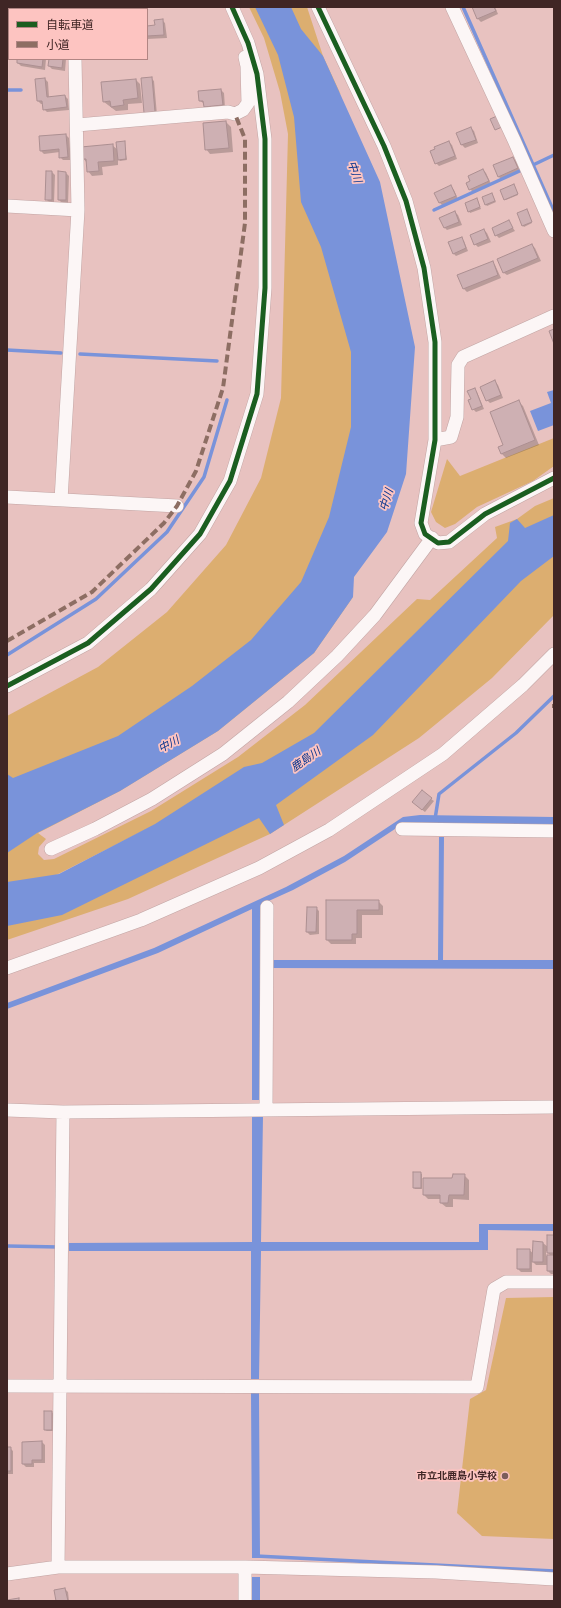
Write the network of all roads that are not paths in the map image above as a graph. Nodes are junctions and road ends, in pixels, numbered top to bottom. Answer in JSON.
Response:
{"nodes":[{"id":1,"x":232,"y":7,"type":"edge"},
{"id":2,"x":318,"y":7,"type":"edge"},
{"id":3,"x":452,"y":7,"type":"edge"},
{"id":4,"x":240,"y":25,"type":"junction"},
{"id":5,"x":75,"y":60,"type":"edge"},
{"id":6,"x":77,"y":125,"type":"junction"},
{"id":7,"x":7,"y":206,"type":"edge"},
{"id":8,"x":78,"y":210,"type":"junction"},
{"id":9,"x":554,"y":230,"type":"edge"},
{"id":10,"x":554,"y":316,"type":"edge"},
{"id":11,"x":435,"y":440,"type":"junction"},
{"id":12,"x":554,"y":478,"type":"edge"},
{"id":13,"x":7,"y":497,"type":"edge"},
{"id":14,"x":61,"y":500,"type":"junction"},
{"id":15,"x":177,"y":506,"type":"dead end"},
{"id":16,"x":432,"y":538,"type":"junction"},
{"id":17,"x":554,"y":654,"type":"edge"},
{"id":18,"x":7,"y":686,"type":"edge"},
{"id":19,"x":402,"y":829,"type":"dead end"},
{"id":20,"x":554,"y":831,"type":"edge"},
{"id":21,"x":51,"y":849,"type":"dead end"},
{"id":22,"x":267,"y":908,"type":"dead end"},
{"id":23,"x":7,"y":968,"type":"edge"},
{"id":24,"x":554,"y":1107,"type":"edge"},
{"id":25,"x":7,"y":1110,"type":"edge"},
{"id":26,"x":266,"y":1110,"type":"junction"},
{"id":27,"x":63,"y":1112,"type":"junction"},
{"id":28,"x":554,"y":1282,"type":"edge"},
{"id":29,"x":60,"y":1385,"type":"junction"},
{"id":30,"x":7,"y":1386,"type":"edge"},
{"id":31,"x":58,"y":1567,"type":"junction"},
{"id":32,"x":245,"y":1567,"type":"junction"},
{"id":33,"x":7,"y":1574,"type":"edge"},
{"id":34,"x":554,"y":1579,"type":"edge"},
{"id":35,"x":245,"y":1601,"type":"edge"}],
"edges":[{"from":1,"to":4,"type":"street"},
{"from":2,"to":11,"type":"street"},
{"from":3,"to":9,"type":"street"},
{"from":4,"to":6,"type":"street"},
{"from":4,"to":18,"type":"street"},
{"from":5,"to":6,"type":"street"},
{"from":6,"to":8,"type":"street"},
{"from":7,"to":8,"type":"street"},
{"from":8,"to":14,"type":"street"},
{"from":10,"to":11,"type":"street"},
{"from":11,"to":16,"type":"street"},
{"from":12,"to":16,"type":"street"},
{"from":13,"to":14,"type":"street"},
{"from":14,"to":15,"type":"street"},
{"from":16,"to":21,"type":"street"},
{"from":17,"to":23,"type":"street"},
{"from":19,"to":20,"type":"street"},
{"from":22,"to":26,"type":"street"},
{"from":24,"to":26,"type":"street"},
{"from":25,"to":27,"type":"street"},
{"from":26,"to":27,"type":"street"},
{"from":27,"to":29,"type":"street"},
{"from":28,"to":29,"type":"street"},
{"from":29,"to":30,"type":"street"},
{"from":29,"to":31,"type":"street"},
{"from":31,"to":32,"type":"street"},
{"from":31,"to":33,"type":"street"},
{"from":32,"to":34,"type":"street"},
{"from":32,"to":35,"type":"street"}]}
